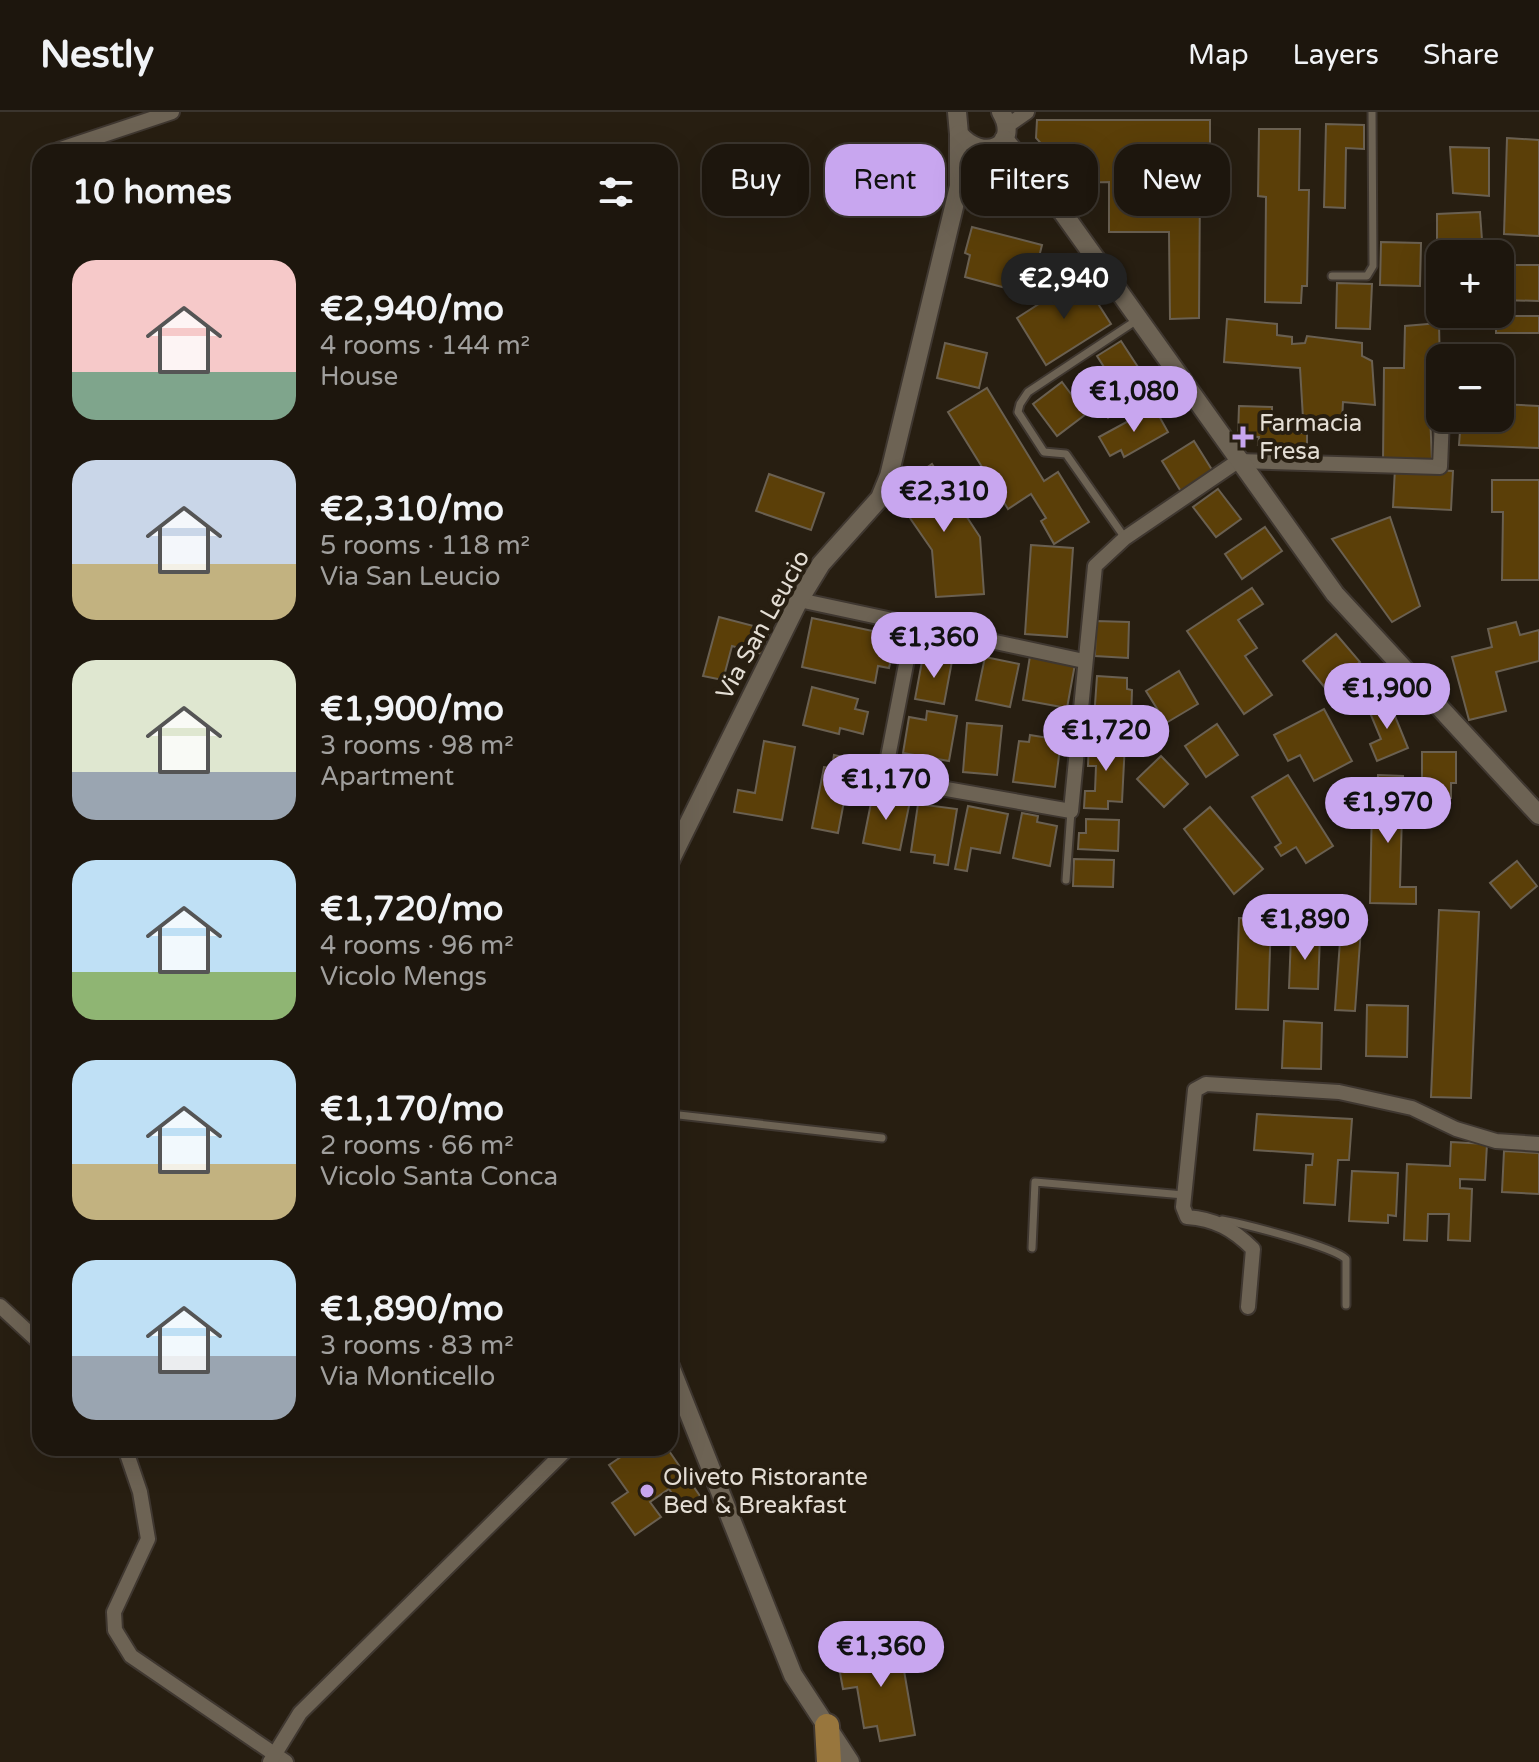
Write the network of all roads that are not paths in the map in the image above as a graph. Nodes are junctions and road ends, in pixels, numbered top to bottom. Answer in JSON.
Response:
{"nodes":[{"id":1,"x":172,"y":112,"type":"edge"},
{"id":2,"x":957,"y":112,"type":"edge"},
{"id":3,"x":1027,"y":112,"type":"edge"},
{"id":4,"x":1372,"y":112,"type":"edge"},
{"id":5,"x":1004,"y":126,"type":"edge"},
{"id":6,"x":959,"y":134,"type":"junction"},
{"id":7,"x":76,"y":144,"type":"edge"},
{"id":8,"x":971,"y":144,"type":"edge"},
{"id":9,"x":961,"y":183,"type":"edge"},
{"id":10,"x":959,"y":186,"type":"junction"},
{"id":11,"x":1332,"y":276,"type":"dead end"},
{"id":12,"x":1137,"y":320,"type":"junction"},
{"id":13,"x":1441,"y":432,"type":"edge"},
{"id":14,"x":1238,"y":461,"type":"junction"},
{"id":15,"x":1125,"y":538,"type":"junction"},
{"id":16,"x":799,"y":600,"type":"junction"},
{"id":17,"x":914,"y":623,"type":"junction"},
{"id":18,"x":1084,"y":661,"type":"junction"},
{"id":19,"x":1071,"y":811,"type":"junction"},
{"id":20,"x":1539,"y":815,"type":"edge"},
{"id":21,"x":678,"y":845,"type":"edge"},
{"id":22,"x":1066,"y":880,"type":"dead end"},
{"id":23,"x":678,"y":1115,"type":"edge"},
{"id":24,"x":882,"y":1138,"type":"dead end"},
{"id":25,"x":1539,"y":1144,"type":"edge"},
{"id":26,"x":1184,"y":1195,"type":"junction"},
{"id":27,"x":1212,"y":1219,"type":"junction"},
{"id":28,"x":1032,"y":1248,"type":"dead end"},
{"id":29,"x":1346,"y":1305,"type":"dead end"},
{"id":30,"x":0,"y":1306,"type":"edge"},
{"id":31,"x":1248,"y":1307,"type":"dead end"},
{"id":32,"x":32,"y":1336,"type":"edge"},
{"id":33,"x":678,"y":1386,"type":"edge"},
{"id":34,"x":128,"y":1456,"type":"edge"},
{"id":35,"x":560,"y":1456,"type":"edge"},
{"id":36,"x":827,"y":1726,"type":"junction"},
{"id":37,"x":277,"y":1759,"type":"edge"},
{"id":38,"x":829,"y":1762,"type":"edge"},
{"id":39,"x":850,"y":1762,"type":"edge"}],
"edges":[{"from":1,"to":7,"type":"street"},
{"from":2,"to":6,"type":"street","name":"Via San Leucio"},
{"from":3,"to":5,"type":"street"},
{"from":4,"to":11,"type":"lane"},
{"from":5,"to":12,"type":"street"},
{"from":6,"to":8,"type":"street"},
{"from":6,"to":10,"type":"street","name":"Via San Leucio"},
{"from":9,"to":10,"type":"street","name":"Via San Leucio"},
{"from":10,"to":16,"type":"street","name":"Via San Leucio"},
{"from":12,"to":14,"type":"street"},
{"from":12,"to":15,"type":"lane"},
{"from":13,"to":14,"type":"street"},
{"from":14,"to":15,"type":"street"},
{"from":14,"to":20,"type":"street"},
{"from":15,"to":18,"type":"street"},
{"from":16,"to":17,"type":"street"},
{"from":16,"to":21,"type":"street","name":"Via San Leucio"},
{"from":17,"to":18,"type":"street"},
{"from":17,"to":19,"type":"street"},
{"from":18,"to":19,"type":"street"},
{"from":19,"to":22,"type":"lane"},
{"from":23,"to":24,"type":"lane"},
{"from":25,"to":26,"type":"street"},
{"from":26,"to":27,"type":"street"},
{"from":26,"to":28,"type":"lane"},
{"from":27,"to":29,"type":"lane"},
{"from":27,"to":31,"type":"street"},
{"from":30,"to":32,"type":"street"},
{"from":33,"to":36,"type":"street"},
{"from":34,"to":37,"type":"street"},
{"from":35,"to":37,"type":"street"},
{"from":36,"to":38,"type":"highway"},
{"from":36,"to":39,"type":"street"}]}
